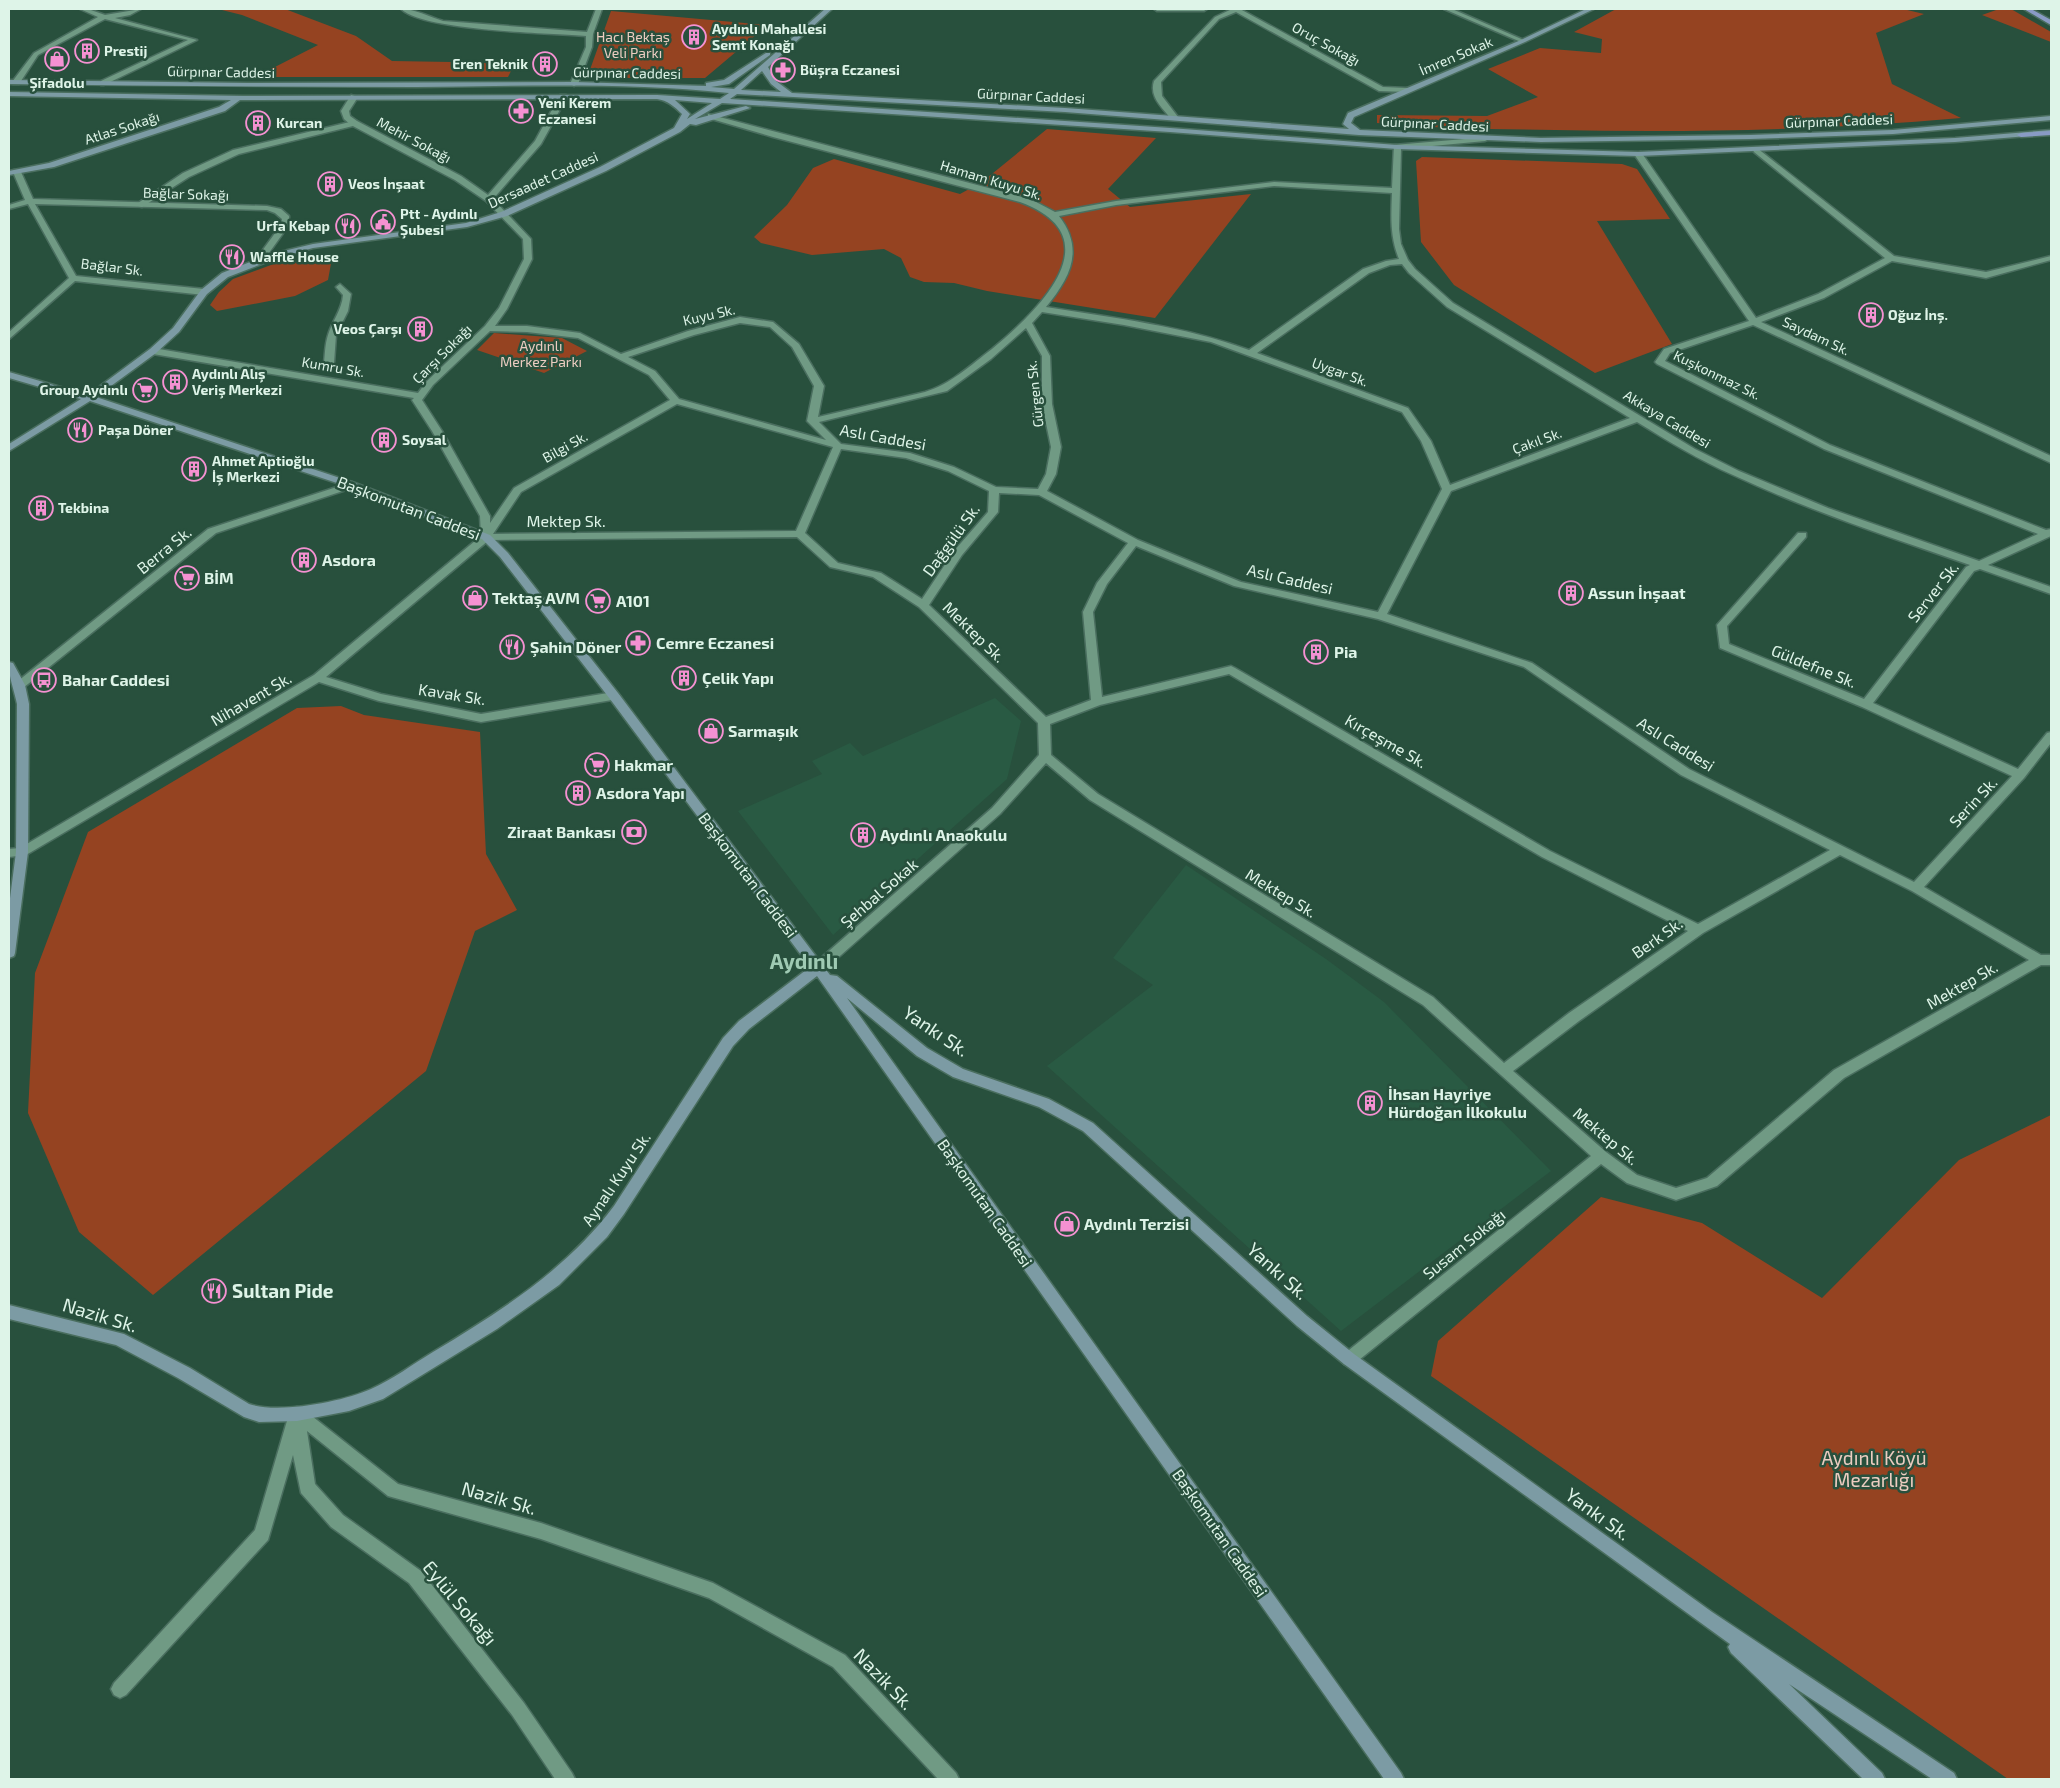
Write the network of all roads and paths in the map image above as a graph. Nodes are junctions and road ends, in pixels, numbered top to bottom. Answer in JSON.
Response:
{"nodes":[{"id":1,"x":83,"y":9,"type":"edge"},
{"id":2,"x":138,"y":9,"type":"edge"},
{"id":3,"x":404,"y":9,"type":"edge"},
{"id":4,"x":599,"y":9,"type":"edge"},
{"id":5,"x":829,"y":9,"type":"edge"},
{"id":6,"x":1158,"y":9,"type":"edge"},
{"id":7,"x":1204,"y":9,"type":"edge"},
{"id":8,"x":1236,"y":9,"type":"edge"},
{"id":9,"x":1447,"y":9,"type":"edge"},
{"id":10,"x":1591,"y":9,"type":"edge"},
{"id":11,"x":2028,"y":9,"type":"edge"},
{"id":12,"x":104,"y":17,"type":"junction"},
{"id":13,"x":2051,"y":22,"type":"edge"},
{"id":14,"x":810,"y":27,"type":"junction"},
{"id":15,"x":590,"y":34,"type":"junction"},
{"id":16,"x":1523,"y":41,"type":"junction"},
{"id":17,"x":764,"y":66,"type":"junction"},
{"id":18,"x":12,"y":82,"type":"edge"},
{"id":19,"x":104,"y":83,"type":"junction"},
{"id":20,"x":574,"y":84,"type":"junction"},
{"id":21,"x":248,"y":85,"type":"junction"},
{"id":22,"x":742,"y":85,"type":"junction"},
{"id":23,"x":692,"y":87,"type":"junction"},
{"id":24,"x":722,"y":90,"type":"junction"},
{"id":25,"x":1407,"y":90,"type":"junction"},
{"id":26,"x":736,"y":92,"type":"junction"},
{"id":27,"x":9,"y":94,"type":"edge"},
{"id":28,"x":791,"y":95,"type":"junction"},
{"id":29,"x":354,"y":97,"type":"junction"},
{"id":30,"x":563,"y":97,"type":"junction"},
{"id":31,"x":657,"y":97,"type":"junction"},
{"id":32,"x":240,"y":98,"type":"junction"},
{"id":33,"x":681,"y":98,"type":"junction"},
{"id":34,"x":721,"y":102,"type":"junction"},
{"id":35,"x":765,"y":105,"type":"junction"},
{"id":36,"x":1351,"y":114,"type":"junction"},
{"id":37,"x":711,"y":116,"type":"junction"},
{"id":38,"x":1174,"y":117,"type":"junction"},
{"id":39,"x":2051,"y":118,"type":"edge"},
{"id":40,"x":354,"y":123,"type":"junction"},
{"id":41,"x":1303,"y":128,"type":"junction"},
{"id":42,"x":677,"y":130,"type":"junction"},
{"id":43,"x":1358,"y":132,"type":"junction"},
{"id":44,"x":2051,"y":132,"type":"edge"},
{"id":45,"x":1485,"y":139,"type":"junction"},
{"id":46,"x":1397,"y":147,"type":"junction"},
{"id":47,"x":1757,"y":150,"type":"junction"},
{"id":48,"x":1638,"y":154,"type":"junction"},
{"id":49,"x":13,"y":172,"type":"edge"},
{"id":50,"x":1396,"y":191,"type":"junction"},
{"id":51,"x":489,"y":199,"type":"junction"},
{"id":52,"x":30,"y":201,"type":"junction"},
{"id":53,"x":139,"y":205,"type":"junction"},
{"id":54,"x":9,"y":207,"type":"edge"},
{"id":55,"x":504,"y":214,"type":"junction"},
{"id":56,"x":1052,"y":215,"type":"junction"},
{"id":57,"x":1892,"y":258,"type":"junction"},
{"id":58,"x":2051,"y":258,"type":"edge"},
{"id":59,"x":1404,"y":261,"type":"junction"},
{"id":60,"x":258,"y":262,"type":"junction"},
{"id":61,"x":73,"y":278,"type":"junction"},
{"id":62,"x":340,"y":287,"type":"dead end"},
{"id":63,"x":204,"y":292,"type":"junction"},
{"id":64,"x":1040,"y":309,"type":"junction"},
{"id":65,"x":1754,"y":322,"type":"junction"},
{"id":66,"x":1028,"y":324,"type":"junction"},
{"id":67,"x":488,"y":328,"type":"junction"},
{"id":68,"x":9,"y":336,"type":"edge"},
{"id":69,"x":153,"y":351,"type":"junction"},
{"id":70,"x":1248,"y":354,"type":"junction"},
{"id":71,"x":620,"y":357,"type":"junction"},
{"id":72,"x":329,"y":363,"type":"dead end"},
{"id":73,"x":9,"y":375,"type":"edge"},
{"id":74,"x":420,"y":396,"type":"junction"},
{"id":75,"x":89,"y":398,"type":"junction"},
{"id":76,"x":676,"y":401,"type":"junction"},
{"id":77,"x":1638,"y":418,"type":"junction"},
{"id":78,"x":812,"y":421,"type":"junction"},
{"id":79,"x":838,"y":446,"type":"junction"},
{"id":80,"x":9,"y":448,"type":"edge"},
{"id":81,"x":2051,"y":460,"type":"edge"},
{"id":82,"x":352,"y":485,"type":"junction"},
{"id":83,"x":1447,"y":489,"type":"junction"},
{"id":84,"x":994,"y":490,"type":"junction"},
{"id":85,"x":1041,"y":492,"type":"junction"},
{"id":86,"x":2049,"y":533,"type":"edge"},
{"id":87,"x":800,"y":534,"type":"junction"},
{"id":88,"x":1802,"y":535,"type":"dead end"},
{"id":89,"x":486,"y":537,"type":"junction"},
{"id":90,"x":1134,"y":542,"type":"junction"},
{"id":91,"x":1982,"y":564,"type":"junction"},
{"id":92,"x":2051,"y":591,"type":"edge"},
{"id":93,"x":923,"y":605,"type":"junction"},
{"id":94,"x":1380,"y":616,"type":"junction"},
{"id":95,"x":9,"y":665,"type":"edge"},
{"id":96,"x":318,"y":678,"type":"junction"},
{"id":97,"x":19,"y":684,"type":"junction"},
{"id":98,"x":614,"y":696,"type":"junction"},
{"id":99,"x":1097,"y":702,"type":"junction"},
{"id":100,"x":1866,"y":704,"type":"junction"},
{"id":101,"x":1044,"y":722,"type":"junction"},
{"id":102,"x":2051,"y":736,"type":"edge"},
{"id":103,"x":1046,"y":756,"type":"junction"},
{"id":104,"x":2020,"y":775,"type":"junction"},
{"id":105,"x":1840,"y":850,"type":"junction"},
{"id":106,"x":22,"y":852,"type":"junction"},
{"id":107,"x":9,"y":853,"type":"edge"},
{"id":108,"x":1916,"y":888,"type":"junction"},
{"id":109,"x":1698,"y":930,"type":"junction"},
{"id":110,"x":9,"y":953,"type":"edge"},
{"id":111,"x":2045,"y":960,"type":"edge"},
{"id":112,"x":818,"y":968,"type":"junction"},
{"id":113,"x":1504,"y":1071,"type":"junction"},
{"id":114,"x":1601,"y":1156,"type":"junction"},
{"id":115,"x":9,"y":1312,"type":"edge"},
{"id":116,"x":1349,"y":1359,"type":"junction"},
{"id":117,"x":297,"y":1414,"type":"junction"},
{"id":118,"x":1706,"y":1618,"type":"junction"},
{"id":119,"x":120,"y":1689,"type":"dead end"},
{"id":120,"x":566,"y":1779,"type":"edge"},
{"id":121,"x":950,"y":1779,"type":"edge"},
{"id":122,"x":1395,"y":1779,"type":"edge"},
{"id":123,"x":1876,"y":1779,"type":"edge"},
{"id":124,"x":1948,"y":1779,"type":"edge"}],
"edges":[{"from":1,"to":12,"type":"street"},
{"from":2,"to":12,"type":"street"},
{"from":3,"to":15,"type":"street"},
{"from":4,"to":15,"type":"street"},
{"from":5,"to":14,"type":"street","name":"Dersaadet Caddesi"},
{"from":6,"to":7,"type":"street"},
{"from":8,"to":25,"type":"street","name":"Oruç Sokağı"},
{"from":8,"to":38,"type":"street"},
{"from":9,"to":16,"type":"street"},
{"from":10,"to":16,"type":"street","name":"İmren Sokak"},
{"from":11,"to":13,"type":"main road"},
{"from":12,"to":18,"type":"street"},
{"from":12,"to":19,"type":"street"},
{"from":14,"to":17,"type":"street","name":"Dersaadet Caddesi"},
{"from":14,"to":23,"type":"street","name":"Dersaadet Caddesi"},
{"from":15,"to":20,"type":"street"},
{"from":16,"to":25,"type":"street","name":"İmren Sokak"},
{"from":17,"to":22,"type":"street","name":"Dersaadet Caddesi"},
{"from":17,"to":28,"type":"street"},
{"from":18,"to":19,"type":"street","name":"Gürpınar Caddesi"},
{"from":19,"to":21,"type":"street","name":"Gürpınar Caddesi"},
{"from":20,"to":21,"type":"street","name":"Gürpınar Caddesi"},
{"from":20,"to":23,"type":"street","name":"Gürpınar Caddesi"},
{"from":21,"to":32,"type":"street"},
{"from":22,"to":24,"type":"street","name":"Dersaadet Caddesi"},
{"from":22,"to":26,"type":"street","name":"Dersaadet Caddesi"},
{"from":23,"to":24,"type":"street","name":"Gürpınar Caddesi"},
{"from":24,"to":26,"type":"street","name":"Gürpınar Caddesi"},
{"from":24,"to":33,"type":"street","name":"Dersaadet Caddesi"},
{"from":25,"to":36,"type":"street","name":"İmren Sokak"},
{"from":26,"to":28,"type":"street","name":"Gürpınar Caddesi"},
{"from":26,"to":34,"type":"street","name":"Dersaadet Caddesi"},
{"from":27,"to":32,"type":"street","name":"Gürpınar Caddesi"},
{"from":28,"to":38,"type":"street","name":"Gürpınar Caddesi"},
{"from":29,"to":30,"type":"street","name":"Gürpınar Caddesi"},
{"from":29,"to":32,"type":"street","name":"Gürpınar Caddesi"},
{"from":29,"to":40,"type":"street","name":"Mehir Sokağı"},
{"from":30,"to":31,"type":"street","name":"Gürpınar Caddesi"},
{"from":30,"to":51,"type":"street"},
{"from":31,"to":33,"type":"street","name":"Gürpınar Caddesi"},
{"from":31,"to":42,"type":"street"},
{"from":32,"to":49,"type":"street","name":"Atlas Sokağı"},
{"from":33,"to":34,"type":"street","name":"Gürpınar Caddesi"},
{"from":34,"to":35,"type":"street","name":"Gürpınar Caddesi"},
{"from":34,"to":42,"type":"street","name":"Dersaadet Caddesi"},
{"from":35,"to":37,"type":"street"},
{"from":35,"to":46,"type":"street","name":"Gürpınar Caddesi"},
{"from":36,"to":41,"type":"street","name":"İmren Sokak"},
{"from":36,"to":43,"type":"street"},
{"from":37,"to":42,"type":"street"},
{"from":37,"to":56,"type":"street","name":"Hamam Kuyu Sk."},
{"from":38,"to":41,"type":"street","name":"Gürpınar Caddesi"},
{"from":39,"to":45,"type":"street","name":"Gürpınar Caddesi"},
{"from":40,"to":51,"type":"street","name":"Mehir Sokağı"},
{"from":40,"to":53,"type":"street"},
{"from":41,"to":43,"type":"street","name":"Gürpınar Caddesi"},
{"from":42,"to":55,"type":"street","name":"Dersaadet Caddesi"},
{"from":43,"to":45,"type":"street","name":"Gürpınar Caddesi"},
{"from":43,"to":46,"type":"street"},
{"from":44,"to":47,"type":"street","name":"Gürpınar Caddesi"},
{"from":45,"to":46,"type":"street"},
{"from":46,"to":48,"type":"street","name":"Gürpınar Caddesi"},
{"from":46,"to":50,"type":"street","name":"Akkaya Caddesi"},
{"from":47,"to":48,"type":"street","name":"Gürpınar Caddesi"},
{"from":47,"to":57,"type":"street"},
{"from":48,"to":65,"type":"street"},
{"from":49,"to":52,"type":"street","name":"Bağlar Sk."},
{"from":50,"to":56,"type":"street"},
{"from":50,"to":59,"type":"street","name":"Akkaya Caddesi"},
{"from":51,"to":55,"type":"street","name":"Çarşı Sokağı"},
{"from":52,"to":53,"type":"street","name":"Bağlar Sokağı"},
{"from":52,"to":54,"type":"street"},
{"from":52,"to":61,"type":"street","name":"Bağlar Sk."},
{"from":53,"to":60,"type":"street","name":"Bağlar Sokağı"},
{"from":55,"to":60,"type":"street","name":"Dersaadet Caddesi"},
{"from":55,"to":67,"type":"street","name":"Çarşı Sokağı"},
{"from":56,"to":64,"type":"street","name":"Hamam Kuyu Sk."},
{"from":57,"to":58,"type":"street"},
{"from":57,"to":65,"type":"street","name":"Kuşkonmaz Sk."},
{"from":59,"to":70,"type":"street"},
{"from":59,"to":77,"type":"street","name":"Akkaya Caddesi"},
{"from":60,"to":63,"type":"street","name":"Dersaadet Caddesi"},
{"from":61,"to":63,"type":"street","name":"Bağlar Sk."},
{"from":61,"to":68,"type":"street"},
{"from":62,"to":72,"type":"street"},
{"from":63,"to":69,"type":"street","name":"Dersaadet Caddesi"},
{"from":64,"to":66,"type":"street","name":"Hamam Kuyu Sk."},
{"from":64,"to":70,"type":"street","name":"Uygar Sk."},
{"from":65,"to":81,"type":"street","name":"Saydam Sk."},
{"from":65,"to":86,"type":"street","name":"Kuşkonmaz Sk."},
{"from":66,"to":78,"type":"street","name":"Hamam Kuyu Sk."},
{"from":66,"to":85,"type":"street","name":"Gürgen Sk."},
{"from":67,"to":71,"type":"street"},
{"from":67,"to":74,"type":"street","name":"Çarşı Sokağı"},
{"from":69,"to":74,"type":"street","name":"Kumru Sk."},
{"from":69,"to":75,"type":"street","name":"Dersaadet Caddesi"},
{"from":70,"to":83,"type":"street","name":"Uygar Sk."},
{"from":71,"to":76,"type":"street"},
{"from":71,"to":78,"type":"street","name":"Kuyu Sk."},
{"from":73,"to":75,"type":"street","name":"Başkomutan Caddesi"},
{"from":74,"to":89,"type":"street","name":"Çarşı Sokağı"},
{"from":75,"to":80,"type":"street","name":"Dersaadet Caddesi"},
{"from":75,"to":82,"type":"street","name":"Başkomutan Caddesi"},
{"from":76,"to":79,"type":"street","name":"Aslı Caddesi"},
{"from":76,"to":89,"type":"street","name":"Bilgi Sk."},
{"from":77,"to":83,"type":"street","name":"Çakıl Sk."},
{"from":77,"to":91,"type":"street","name":"Akkaya Caddesi"},
{"from":78,"to":79,"type":"street"},
{"from":79,"to":84,"type":"street","name":"Aslı Caddesi"},
{"from":79,"to":87,"type":"street"},
{"from":82,"to":89,"type":"street","name":"Başkomutan Caddesi"},
{"from":82,"to":97,"type":"street","name":"Berra Sk."},
{"from":83,"to":94,"type":"street"},
{"from":84,"to":85,"type":"street","name":"Aslı Caddesi"},
{"from":84,"to":93,"type":"street","name":"Dağgülü Sk."},
{"from":85,"to":90,"type":"street","name":"Aslı Caddesi"},
{"from":86,"to":91,"type":"street","name":"Server Sk."},
{"from":87,"to":89,"type":"street","name":"Mektep Sk."},
{"from":87,"to":93,"type":"street","name":"Mektep Sk."},
{"from":88,"to":100,"type":"street","name":"Güldefne Sk."},
{"from":89,"to":96,"type":"street","name":"Nihavent Sk."},
{"from":89,"to":98,"type":"street","name":"Başkomutan Caddesi"},
{"from":90,"to":94,"type":"street","name":"Aslı Caddesi"},
{"from":90,"to":99,"type":"street"},
{"from":91,"to":92,"type":"street","name":"Akkaya Caddesi"},
{"from":91,"to":100,"type":"street","name":"Server Sk."},
{"from":93,"to":101,"type":"street","name":"Mektep Sk."},
{"from":94,"to":105,"type":"street","name":"Aslı Caddesi"},
{"from":95,"to":97,"type":"street"},
{"from":96,"to":98,"type":"street","name":"Kavak Sk."},
{"from":96,"to":106,"type":"street","name":"Nihavent Sk."},
{"from":97,"to":106,"type":"street"},
{"from":98,"to":112,"type":"street","name":"Başkomutan Caddesi"},
{"from":99,"to":101,"type":"street","name":"Kırçeşme Sk."},
{"from":99,"to":109,"type":"street","name":"Kırçeşme Sk."},
{"from":100,"to":104,"type":"street","name":"Güldefne Sk."},
{"from":101,"to":103,"type":"street"},
{"from":102,"to":104,"type":"street","name":"Serin Sk."},
{"from":103,"to":112,"type":"street","name":"Şehbal Sokak"},
{"from":103,"to":113,"type":"street","name":"Mektep Sk."},
{"from":104,"to":108,"type":"street","name":"Serin Sk."},
{"from":105,"to":108,"type":"street","name":"Aslı Caddesi"},
{"from":105,"to":109,"type":"street","name":"Berk Sk."},
{"from":106,"to":107,"type":"street","name":"Nihavent Sk."},
{"from":106,"to":110,"type":"street"},
{"from":108,"to":111,"type":"street","name":"Aslı Caddesi"},
{"from":109,"to":113,"type":"street","name":"Berk Sk."},
{"from":111,"to":114,"type":"street","name":"Mektep Sk."},
{"from":112,"to":116,"type":"street","name":"Yankı Sk."},
{"from":112,"to":117,"type":"street","name":"Aynalı Kuyu Sk."},
{"from":112,"to":122,"type":"street","name":"Başkomutan Caddesi"},
{"from":113,"to":114,"type":"street","name":"Mektep Sk."},
{"from":114,"to":116,"type":"street","name":"Susam Sokağı"},
{"from":115,"to":117,"type":"street","name":"Nazik Sk."},
{"from":116,"to":118,"type":"street","name":"Yankı Sk."},
{"from":117,"to":119,"type":"street"},
{"from":117,"to":120,"type":"street","name":"Eylül Sokağı"},
{"from":117,"to":121,"type":"street","name":"Nazik Sk."},
{"from":118,"to":123,"type":"street","name":"Yankı Sk."},
{"from":118,"to":124,"type":"street","name":"Yankı Sk."}]}
